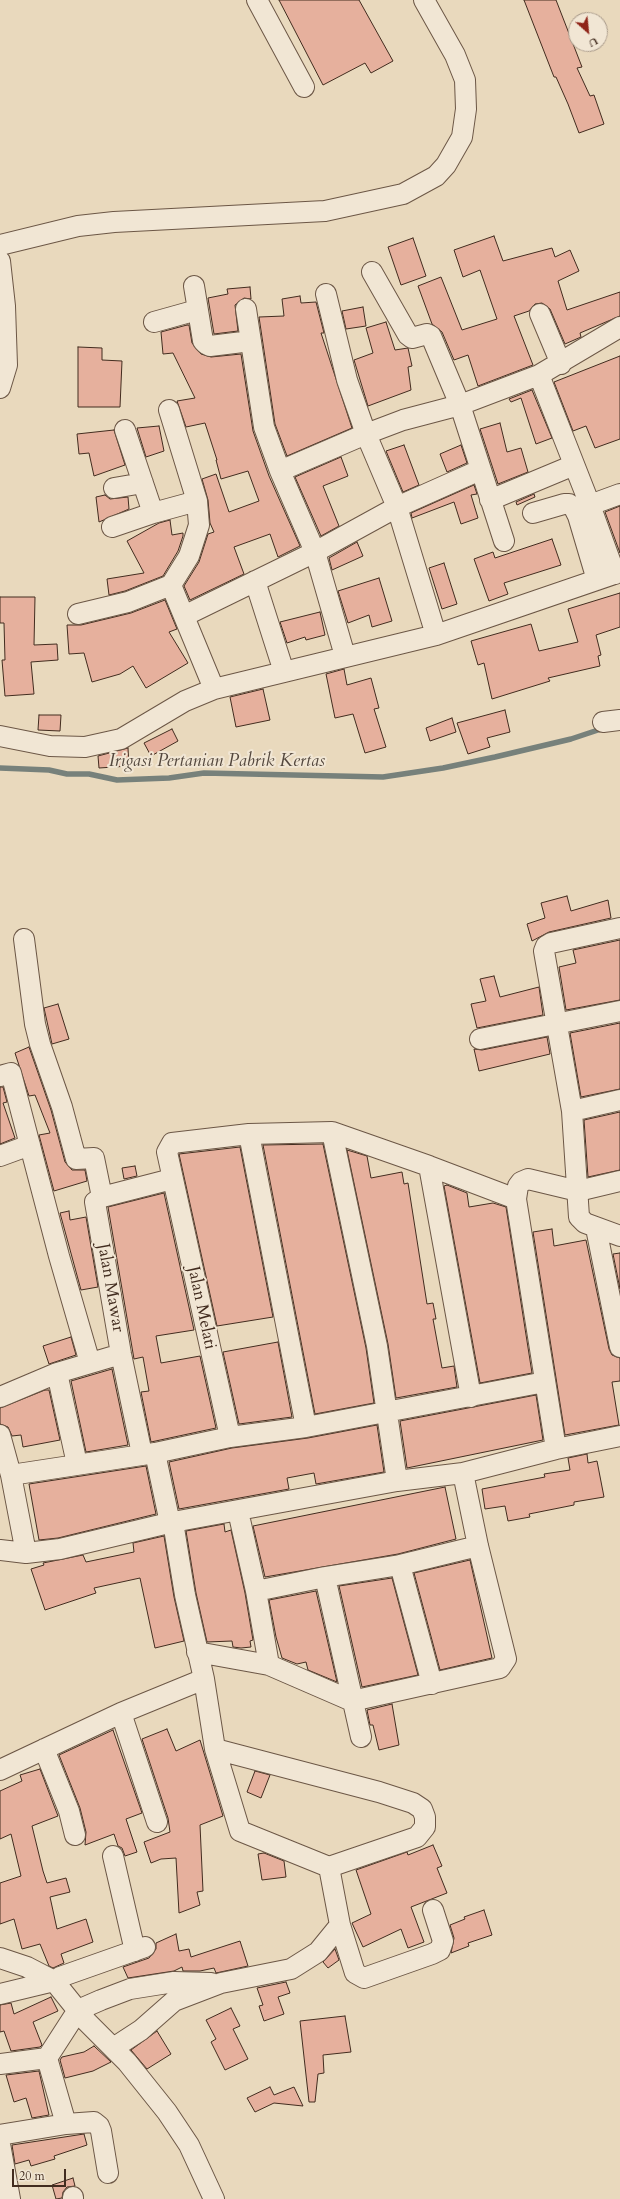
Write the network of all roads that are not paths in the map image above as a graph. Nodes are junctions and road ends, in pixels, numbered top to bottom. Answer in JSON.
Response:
{"nodes":[{"id":1,"x":257,"y":0,"type":"edge"},
{"id":2,"x":424,"y":0,"type":"edge"},
{"id":3,"x":304,"y":87,"type":"dead end"},
{"id":4,"x":0,"y":245,"type":"edge"},
{"id":5,"x":0,"y":261,"type":"edge"},
{"id":6,"x":372,"y":272,"type":"dead end"},
{"id":7,"x":194,"y":286,"type":"dead end"},
{"id":8,"x":326,"y":294,"type":"dead end"},
{"id":9,"x":246,"y":309,"type":"dead end"},
{"id":10,"x":197,"y":310,"type":"junction"},
{"id":11,"x":540,"y":314,"type":"dead end"},
{"id":12,"x":154,"y":322,"type":"dead end"},
{"id":13,"x":620,"y":328,"type":"edge"},
{"id":14,"x":251,"y":342,"type":"junction"},
{"id":15,"x":561,"y":364,"type":"junction"},
{"id":16,"x":539,"y":375,"type":"junction"},
{"id":17,"x":0,"y":388,"type":"edge"},
{"id":18,"x":460,"y":406,"type":"junction"},
{"id":19,"x":170,"y":410,"type":"dead end"},
{"id":20,"x":125,"y":430,"type":"dead end"},
{"id":21,"x":366,"y":434,"type":"junction"},
{"id":22,"x":574,"y":465,"type":"junction"},
{"id":23,"x":480,"y":470,"type":"junction"},
{"id":24,"x":280,"y":471,"type":"junction"},
{"id":25,"x":143,"y":483,"type":"junction"},
{"id":26,"x":114,"y":488,"type":"dead end"},
{"id":27,"x":620,"y":494,"type":"edge"},
{"id":28,"x":490,"y":500,"type":"junction"},
{"id":29,"x":197,"y":501,"type":"junction"},
{"id":30,"x":590,"y":505,"type":"junction"},
{"id":31,"x":397,"y":507,"type":"junction"},
{"id":32,"x":153,"y":513,"type":"junction"},
{"id":33,"x":533,"y":513,"type":"dead end"},
{"id":34,"x":112,"y":527,"type":"dead end"},
{"id":35,"x":504,"y":542,"type":"dead end"},
{"id":36,"x":315,"y":552,"type":"junction"},
{"id":37,"x":610,"y":575,"type":"edge"},
{"id":38,"x":255,"y":580,"type":"junction"},
{"id":39,"x":171,"y":585,"type":"junction"},
{"id":40,"x":78,"y":614,"type":"dead end"},
{"id":41,"x":184,"y":616,"type":"junction"},
{"id":42,"x":436,"y":635,"type":"junction"},
{"id":43,"x":345,"y":656,"type":"junction"},
{"id":44,"x":284,"y":672,"type":"junction"},
{"id":45,"x":214,"y":689,"type":"junction"},
{"id":46,"x":0,"y":736,"type":"edge"},
{"id":47,"x":620,"y":928,"type":"edge"},
{"id":48,"x":24,"y":939,"type":"dead end"},
{"id":49,"x":620,"y":1011,"type":"edge"},
{"id":50,"x":557,"y":1024,"type":"junction"},
{"id":51,"x":480,"y":1039,"type":"dead end"},
{"id":52,"x":0,"y":1076,"type":"edge"},
{"id":53,"x":620,"y":1100,"type":"edge"},
{"id":54,"x":572,"y":1111,"type":"junction"},
{"id":55,"x":332,"y":1132,"type":"junction"},
{"id":56,"x":249,"y":1134,"type":"junction"},
{"id":57,"x":30,"y":1145,"type":"junction"},
{"id":58,"x":0,"y":1156,"type":"edge"},
{"id":59,"x":429,"y":1166,"type":"junction"},
{"id":60,"x":172,"y":1179,"type":"junction"},
{"id":61,"x":620,"y":1181,"type":"edge"},
{"id":62,"x":578,"y":1192,"type":"junction"},
{"id":63,"x":102,"y":1197,"type":"junction"},
{"id":64,"x":516,"y":1200,"type":"junction"},
{"id":65,"x":596,"y":1228,"type":"junction"},
{"id":66,"x":620,"y":1236,"type":"edge"},
{"id":67,"x":620,"y":1347,"type":"edge"},
{"id":68,"x":121,"y":1354,"type":"junction"},
{"id":69,"x":90,"y":1363,"type":"junction"},
{"id":70,"x":57,"y":1373,"type":"junction"},
{"id":71,"x":545,"y":1382,"type":"junction"},
{"id":72,"x":0,"y":1397,"type":"edge"},
{"id":73,"x":471,"y":1397,"type":"junction"},
{"id":74,"x":387,"y":1412,"type":"junction"},
{"id":75,"x":306,"y":1427,"type":"junction"},
{"id":76,"x":0,"y":1435,"type":"edge"},
{"id":77,"x":620,"y":1436,"type":"edge"},
{"id":78,"x":230,"y":1437,"type":"junction"},
{"id":79,"x":556,"y":1449,"type":"junction"},
{"id":80,"x":148,"y":1453,"type":"junction"},
{"id":81,"x":77,"y":1464,"type":"junction"},
{"id":82,"x":464,"y":1473,"type":"junction"},
{"id":83,"x":11,"y":1475,"type":"junction"},
{"id":84,"x":397,"y":1481,"type":"junction"},
{"id":85,"x":238,"y":1511,"type":"junction"},
{"id":86,"x":171,"y":1522,"type":"junction"},
{"id":87,"x":478,"y":1546,"type":"junction"},
{"id":88,"x":0,"y":1550,"type":"edge"},
{"id":89,"x":26,"y":1553,"type":"junction"},
{"id":90,"x":400,"y":1565,"type":"junction"},
{"id":91,"x":324,"y":1577,"type":"junction"},
{"id":92,"x":256,"y":1591,"type":"junction"},
{"id":93,"x":197,"y":1652,"type":"junction"},
{"id":94,"x":269,"y":1665,"type":"junction"},
{"id":95,"x":204,"y":1679,"type":"junction"},
{"id":96,"x":432,"y":1684,"type":"junction"},
{"id":97,"x":352,"y":1701,"type":"junction"},
{"id":98,"x":121,"y":1713,"type":"junction"},
{"id":99,"x":362,"y":1737,"type":"dead end"},
{"id":100,"x":44,"y":1749,"type":"junction"},
{"id":101,"x":215,"y":1749,"type":"junction"},
{"id":102,"x":0,"y":1770,"type":"edge"},
{"id":103,"x":157,"y":1822,"type":"dead end"},
{"id":104,"x":75,"y":1835,"type":"dead end"},
{"id":105,"x":113,"y":1856,"type":"dead end"},
{"id":106,"x":329,"y":1867,"type":"junction"},
{"id":107,"x":432,"y":1910,"type":"dead end"},
{"id":108,"x":340,"y":1925,"type":"junction"},
{"id":109,"x":0,"y":1958,"type":"edge"},
{"id":110,"x":64,"y":1977,"type":"junction"},
{"id":111,"x":221,"y":1983,"type":"junction"},
{"id":112,"x":0,"y":1994,"type":"edge"},
{"id":113,"x":90,"y":2005,"type":"junction"},
{"id":114,"x":114,"y":2046,"type":"junction"},
{"id":115,"x":47,"y":2058,"type":"junction"},
{"id":116,"x":0,"y":2064,"type":"edge"},
{"id":117,"x":66,"y":2124,"type":"junction"},
{"id":118,"x":0,"y":2135,"type":"edge"},
{"id":119,"x":0,"y":2144,"type":"edge"},
{"id":120,"x":108,"y":2173,"type":"dead end"},
{"id":121,"x":10,"y":2199,"type":"edge"},
{"id":122,"x":214,"y":2199,"type":"edge"}],
"edges":[{"from":1,"to":3,"type":"street"},
{"from":2,"to":4,"type":"street"},
{"from":5,"to":17,"type":"street"},
{"from":6,"to":18,"type":"street"},
{"from":7,"to":10,"type":"street"},
{"from":8,"to":21,"type":"street"},
{"from":9,"to":14,"type":"street"},
{"from":10,"to":12,"type":"street"},
{"from":10,"to":14,"type":"street"},
{"from":11,"to":15,"type":"street"},
{"from":13,"to":15,"type":"street"},
{"from":14,"to":24,"type":"street"},
{"from":15,"to":16,"type":"street"},
{"from":16,"to":18,"type":"street"},
{"from":16,"to":22,"type":"street"},
{"from":18,"to":21,"type":"street"},
{"from":18,"to":23,"type":"street"},
{"from":19,"to":29,"type":"street"},
{"from":20,"to":25,"type":"street"},
{"from":21,"to":24,"type":"street"},
{"from":21,"to":31,"type":"street"},
{"from":22,"to":28,"type":"street"},
{"from":22,"to":30,"type":"street"},
{"from":23,"to":28,"type":"street"},
{"from":23,"to":31,"type":"street"},
{"from":24,"to":36,"type":"street"},
{"from":25,"to":26,"type":"street"},
{"from":25,"to":32,"type":"street"},
{"from":27,"to":30,"type":"street"},
{"from":28,"to":35,"type":"street"},
{"from":29,"to":32,"type":"street"},
{"from":29,"to":39,"type":"street"},
{"from":30,"to":37,"type":"street"},
{"from":31,"to":36,"type":"street"},
{"from":31,"to":42,"type":"street"},
{"from":32,"to":34,"type":"street"},
{"from":33,"to":37,"type":"street"},
{"from":36,"to":38,"type":"street"},
{"from":36,"to":43,"type":"street"},
{"from":37,"to":42,"type":"street"},
{"from":38,"to":41,"type":"street"},
{"from":38,"to":44,"type":"street"},
{"from":39,"to":40,"type":"street"},
{"from":39,"to":41,"type":"street"},
{"from":41,"to":45,"type":"street"},
{"from":42,"to":43,"type":"street"},
{"from":43,"to":44,"type":"street"},
{"from":44,"to":45,"type":"street"},
{"from":45,"to":46,"type":"street"},
{"from":47,"to":50,"type":"street"},
{"from":48,"to":63,"type":"street"},
{"from":49,"to":50,"type":"street"},
{"from":50,"to":51,"type":"street"},
{"from":50,"to":54,"type":"street"},
{"from":52,"to":57,"type":"street"},
{"from":53,"to":54,"type":"street"},
{"from":54,"to":62,"type":"street"},
{"from":55,"to":56,"type":"street"},
{"from":55,"to":59,"type":"street"},
{"from":55,"to":74,"type":"street"},
{"from":56,"to":60,"type":"street","name":"Jalan Melati"},
{"from":56,"to":75,"type":"street"},
{"from":57,"to":58,"type":"street"},
{"from":57,"to":69,"type":"street"},
{"from":59,"to":64,"type":"street"},
{"from":59,"to":73,"type":"street"},
{"from":60,"to":63,"type":"street"},
{"from":60,"to":78,"type":"street","name":"Jalan Melati"},
{"from":61,"to":62,"type":"street"},
{"from":62,"to":64,"type":"street"},
{"from":62,"to":65,"type":"street"},
{"from":63,"to":68,"type":"street","name":"Jalan Mawar"},
{"from":64,"to":71,"type":"street"},
{"from":65,"to":66,"type":"street"},
{"from":65,"to":67,"type":"street"},
{"from":68,"to":69,"type":"street"},
{"from":68,"to":80,"type":"street","name":"Jalan Mawar"},
{"from":69,"to":70,"type":"street"},
{"from":70,"to":72,"type":"street"},
{"from":70,"to":81,"type":"street"},
{"from":71,"to":73,"type":"street"},
{"from":71,"to":79,"type":"street"},
{"from":73,"to":74,"type":"street"},
{"from":74,"to":75,"type":"street"},
{"from":74,"to":84,"type":"street"},
{"from":75,"to":78,"type":"street"},
{"from":76,"to":83,"type":"street"},
{"from":77,"to":79,"type":"street"},
{"from":78,"to":80,"type":"street"},
{"from":79,"to":82,"type":"street"},
{"from":80,"to":81,"type":"street"},
{"from":80,"to":86,"type":"street","name":"Jalan Mawar"},
{"from":81,"to":83,"type":"street"},
{"from":82,"to":84,"type":"street"},
{"from":82,"to":87,"type":"street"},
{"from":83,"to":89,"type":"street"},
{"from":84,"to":85,"type":"street"},
{"from":85,"to":86,"type":"street"},
{"from":85,"to":92,"type":"street"},
{"from":86,"to":89,"type":"street"},
{"from":86,"to":93,"type":"street","name":"Jalan Mawar"},
{"from":87,"to":90,"type":"street"},
{"from":87,"to":96,"type":"street"},
{"from":88,"to":89,"type":"street"},
{"from":90,"to":91,"type":"street"},
{"from":90,"to":96,"type":"street"},
{"from":91,"to":92,"type":"street"},
{"from":91,"to":97,"type":"street"},
{"from":92,"to":94,"type":"street"},
{"from":93,"to":94,"type":"street"},
{"from":93,"to":95,"type":"street","name":"Jalan Mawar"},
{"from":94,"to":97,"type":"street"},
{"from":95,"to":98,"type":"street"},
{"from":95,"to":101,"type":"street","name":"Jalan Mawar"},
{"from":96,"to":97,"type":"street"},
{"from":97,"to":99,"type":"street"},
{"from":98,"to":100,"type":"street"},
{"from":98,"to":103,"type":"street"},
{"from":100,"to":102,"type":"street"},
{"from":100,"to":104,"type":"street"},
{"from":101,"to":106,"type":"street","name":"Jalan Mawar"},
{"from":101,"to":106,"type":"street"},
{"from":105,"to":110,"type":"street"},
{"from":106,"to":108,"type":"street"},
{"from":107,"to":108,"type":"street"},
{"from":108,"to":111,"type":"street"},
{"from":109,"to":110,"type":"street"},
{"from":110,"to":112,"type":"street"},
{"from":110,"to":113,"type":"street"},
{"from":111,"to":113,"type":"street"},
{"from":111,"to":114,"type":"street"},
{"from":113,"to":114,"type":"street"},
{"from":113,"to":115,"type":"street"},
{"from":114,"to":122,"type":"street"},
{"from":115,"to":116,"type":"street"},
{"from":115,"to":117,"type":"street"},
{"from":117,"to":118,"type":"street"},
{"from":117,"to":120,"type":"street"},
{"from":119,"to":121,"type":"street"}]}
